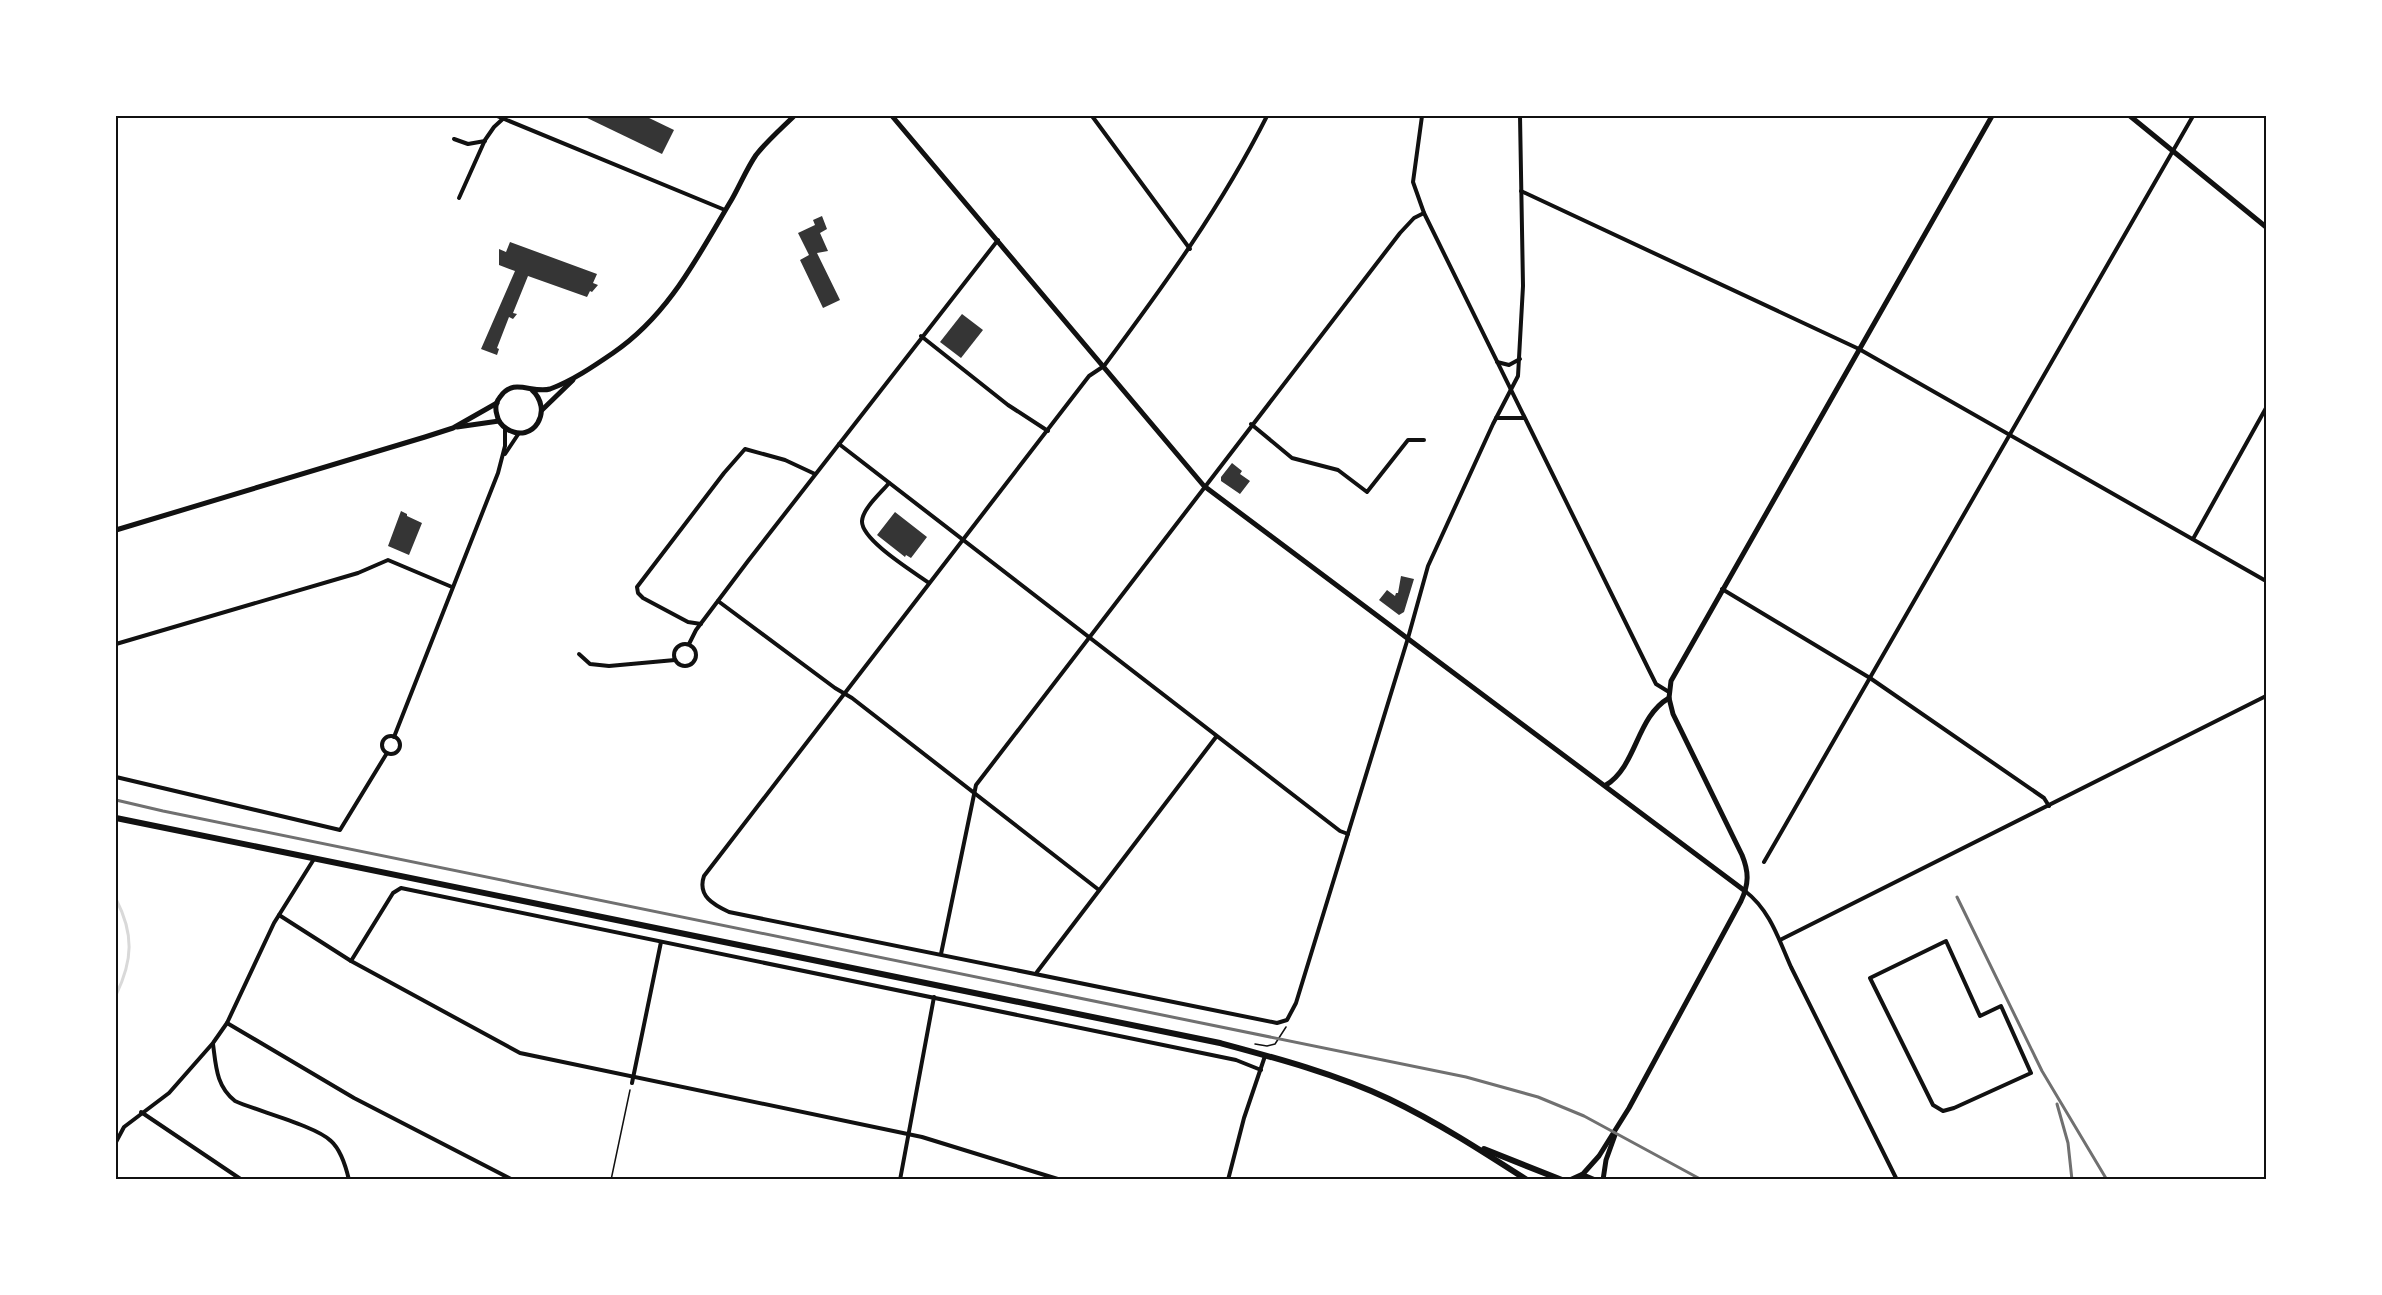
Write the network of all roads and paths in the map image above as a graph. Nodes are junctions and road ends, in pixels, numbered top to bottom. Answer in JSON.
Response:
{"nodes":[{"id":1,"x":497,"y":116,"type":"edge"},
{"id":2,"x":794,"y":116,"type":"edge"},
{"id":3,"x":892,"y":116,"type":"edge"},
{"id":4,"x":1092,"y":116,"type":"edge"},
{"id":5,"x":1268,"y":116,"type":"edge"},
{"id":6,"x":1422,"y":116,"type":"edge"},
{"id":7,"x":1520,"y":116,"type":"edge"},
{"id":8,"x":1992,"y":116,"type":"edge"},
{"id":9,"x":2130,"y":116,"type":"edge"},
{"id":10,"x":2193,"y":116,"type":"edge"},
{"id":11,"x":505,"y":117,"type":"edge"},
{"id":12,"x":454,"y":139,"type":"dead end"},
{"id":13,"x":485,"y":140,"type":"junction"},
{"id":14,"x":2173,"y":150,"type":"junction"},
{"id":15,"x":1521,"y":191,"type":"junction"},
{"id":16,"x":459,"y":198,"type":"dead end"},
{"id":17,"x":725,"y":210,"type":"junction"},
{"id":18,"x":1424,"y":213,"type":"junction"},
{"id":19,"x":2266,"y":227,"type":"edge"},
{"id":20,"x":998,"y":239,"type":"junction"},
{"id":21,"x":1190,"y":249,"type":"junction"},
{"id":22,"x":921,"y":336,"type":"junction"},
{"id":23,"x":1859,"y":349,"type":"junction"},
{"id":24,"x":1520,"y":359,"type":"junction"},
{"id":25,"x":1496,"y":362,"type":"junction"},
{"id":26,"x":1104,"y":366,"type":"junction"},
{"id":27,"x":578,"y":376,"type":"junction"},
{"id":28,"x":1511,"y":388,"type":"junction"},
{"id":29,"x":531,"y":389,"type":"junction"},
{"id":30,"x":497,"y":404,"type":"junction"},
{"id":31,"x":2266,"y":408,"type":"edge"},
{"id":32,"x":543,"y":410,"type":"junction"},
{"id":33,"x":1496,"y":418,"type":"junction"},
{"id":34,"x":1524,"y":418,"type":"junction"},
{"id":35,"x":499,"y":421,"type":"junction"},
{"id":36,"x":1251,"y":424,"type":"junction"},
{"id":37,"x":453,"y":428,"type":"junction"},
{"id":38,"x":505,"y":428,"type":"junction"},
{"id":39,"x":1048,"y":431,"type":"junction"},
{"id":40,"x":519,"y":433,"type":"junction"},
{"id":41,"x":2009,"y":435,"type":"junction"},
{"id":42,"x":1424,"y":440,"type":"dead end"},
{"id":43,"x":839,"y":444,"type":"junction"},
{"id":44,"x":502,"y":460,"type":"junction"},
{"id":45,"x":815,"y":474,"type":"junction"},
{"id":46,"x":889,"y":483,"type":"junction"},
{"id":47,"x":1204,"y":486,"type":"junction"},
{"id":48,"x":116,"y":530,"type":"edge"},
{"id":49,"x":2193,"y":538,"type":"junction"},
{"id":50,"x":962,"y":540,"type":"junction"},
{"id":51,"x":2266,"y":581,"type":"edge"},
{"id":52,"x":929,"y":583,"type":"junction"},
{"id":53,"x":452,"y":586,"type":"junction"},
{"id":54,"x":1722,"y":589,"type":"junction"},
{"id":55,"x":718,"y":601,"type":"junction"},
{"id":56,"x":700,"y":624,"type":"junction"},
{"id":57,"x":1088,"y":637,"type":"junction"},
{"id":58,"x":1408,"y":638,"type":"junction"},
{"id":59,"x":116,"y":644,"type":"edge"},
{"id":60,"x":689,"y":644,"type":"junction"},
{"id":61,"x":579,"y":654,"type":"dead end"},
{"id":62,"x":675,"y":660,"type":"junction"},
{"id":63,"x":1870,"y":678,"type":"junction"},
{"id":64,"x":844,"y":694,"type":"junction"},
{"id":65,"x":1669,"y":695,"type":"junction"},
{"id":66,"x":2266,"y":696,"type":"edge"},
{"id":67,"x":394,"y":737,"type":"junction"},
{"id":68,"x":1216,"y":737,"type":"junction"},
{"id":69,"x":387,"y":753,"type":"junction"},
{"id":70,"x":116,"y":777,"type":"edge"},
{"id":71,"x":1606,"y":785,"type":"junction"},
{"id":72,"x":973,"y":790,"type":"junction"},
{"id":73,"x":2049,"y":806,"type":"junction"},
{"id":74,"x":116,"y":818,"type":"edge"},
{"id":75,"x":1348,"y":834,"type":"junction"},
{"id":76,"x":315,"y":858,"type":"junction"},
{"id":77,"x":1764,"y":862,"type":"dead end"},
{"id":78,"x":1099,"y":891,"type":"junction"},
{"id":79,"x":1745,"y":891,"type":"junction"},
{"id":80,"x":279,"y":915,"type":"junction"},
{"id":81,"x":1780,"y":940,"type":"junction"},
{"id":82,"x":661,"y":942,"type":"junction"},
{"id":83,"x":941,"y":954,"type":"junction"},
{"id":84,"x":351,"y":961,"type":"junction"},
{"id":85,"x":1037,"y":972,"type":"junction"},
{"id":86,"x":1870,"y":978,"type":"joint"},
{"id":87,"x":934,"y":998,"type":"junction"},
{"id":88,"x":1287,"y":1020,"type":"junction"},
{"id":89,"x":227,"y":1023,"type":"junction"},
{"id":90,"x":213,"y":1043,"type":"junction"},
{"id":91,"x":1254,"y":1043,"type":"dead end"},
{"id":92,"x":1265,"y":1056,"type":"junction"},
{"id":93,"x":1261,"y":1070,"type":"junction"},
{"id":94,"x":633,"y":1076,"type":"junction"},
{"id":95,"x":632,"y":1083,"type":"joint"},
{"id":96,"x":141,"y":1112,"type":"junction"},
{"id":97,"x":1618,"y":1127,"type":"junction"},
{"id":98,"x":908,"y":1134,"type":"junction"},
{"id":99,"x":1464,"y":1140,"type":"junction"},
{"id":100,"x":116,"y":1142,"type":"edge"},
{"id":101,"x":1582,"y":1175,"type":"junction"},
{"id":102,"x":242,"y":1179,"type":"edge"},
{"id":103,"x":349,"y":1179,"type":"edge"},
{"id":104,"x":513,"y":1179,"type":"edge"},
{"id":105,"x":611,"y":1179,"type":"edge"},
{"id":106,"x":900,"y":1179,"type":"edge"},
{"id":107,"x":1061,"y":1179,"type":"edge"},
{"id":108,"x":1228,"y":1179,"type":"edge"},
{"id":109,"x":1527,"y":1179,"type":"edge"},
{"id":110,"x":1562,"y":1179,"type":"edge"},
{"id":111,"x":1571,"y":1179,"type":"edge"},
{"id":112,"x":1594,"y":1179,"type":"edge"},
{"id":113,"x":1603,"y":1179,"type":"edge"},
{"id":114,"x":1897,"y":1179,"type":"edge"}],
"edges":[{"from":1,"to":11,"type":"street"},
{"from":2,"to":17,"type":"street"},
{"from":3,"to":20,"type":"street"},
{"from":4,"to":21,"type":"street"},
{"from":5,"to":21,"type":"street"},
{"from":6,"to":18,"type":"street"},
{"from":7,"to":15,"type":"street"},
{"from":8,"to":23,"type":"street"},
{"from":9,"to":14,"type":"street"},
{"from":10,"to":14,"type":"street"},
{"from":11,"to":13,"type":"street"},
{"from":11,"to":17,"type":"street"},
{"from":12,"to":13,"type":"street"},
{"from":13,"to":16,"type":"street"},
{"from":14,"to":19,"type":"street"},
{"from":14,"to":41,"type":"street"},
{"from":15,"to":23,"type":"street"},
{"from":15,"to":24,"type":"street"},
{"from":17,"to":27,"type":"street"},
{"from":18,"to":25,"type":"street"},
{"from":18,"to":36,"type":"street"},
{"from":20,"to":22,"type":"street"},
{"from":20,"to":26,"type":"street"},
{"from":21,"to":26,"type":"street"},
{"from":22,"to":39,"type":"street"},
{"from":22,"to":43,"type":"street"},
{"from":23,"to":41,"type":"street"},
{"from":23,"to":54,"type":"street"},
{"from":24,"to":25,"type":"street"},
{"from":24,"to":28,"type":"street"},
{"from":25,"to":28,"type":"street"},
{"from":26,"to":39,"type":"street"},
{"from":26,"to":47,"type":"street"},
{"from":27,"to":29,"type":"street"},
{"from":27,"to":32,"type":"street"},
{"from":28,"to":33,"type":"street"},
{"from":28,"to":34,"type":"street"},
{"from":29,"to":30,"type":"street"},
{"from":29,"to":32,"type":"street"},
{"from":30,"to":35,"type":"street"},
{"from":30,"to":37,"type":"street"},
{"from":31,"to":49,"type":"street"},
{"from":32,"to":40,"type":"street"},
{"from":33,"to":34,"type":"street"},
{"from":33,"to":58,"type":"street"},
{"from":34,"to":65,"type":"street"},
{"from":35,"to":37,"type":"street"},
{"from":35,"to":38,"type":"street"},
{"from":36,"to":42,"type":"street"},
{"from":36,"to":47,"type":"street"},
{"from":37,"to":48,"type":"street"},
{"from":38,"to":40,"type":"street"},
{"from":38,"to":44,"type":"street"},
{"from":39,"to":50,"type":"street"},
{"from":40,"to":44,"type":"street"},
{"from":41,"to":49,"type":"street"},
{"from":41,"to":63,"type":"street"},
{"from":43,"to":45,"type":"street"},
{"from":43,"to":46,"type":"street"},
{"from":44,"to":53,"type":"street"},
{"from":45,"to":55,"type":"street"},
{"from":45,"to":56,"type":"street"},
{"from":46,"to":50,"type":"street"},
{"from":46,"to":52,"type":"street"},
{"from":47,"to":57,"type":"street"},
{"from":47,"to":58,"type":"street"},
{"from":49,"to":51,"type":"street"},
{"from":50,"to":52,"type":"street"},
{"from":50,"to":57,"type":"street"},
{"from":52,"to":64,"type":"street"},
{"from":53,"to":59,"type":"street"},
{"from":53,"to":67,"type":"street"},
{"from":54,"to":63,"type":"street"},
{"from":54,"to":65,"type":"street"},
{"from":55,"to":56,"type":"street"},
{"from":55,"to":64,"type":"street"},
{"from":56,"to":60,"type":"street"},
{"from":57,"to":68,"type":"street"},
{"from":57,"to":72,"type":"street"},
{"from":58,"to":71,"type":"street"},
{"from":58,"to":75,"type":"street"},
{"from":60,"to":62,"type":"street"},
{"from":60,"to":62,"type":"street"},
{"from":61,"to":62,"type":"street"},
{"from":63,"to":73,"type":"street"},
{"from":63,"to":77,"type":"street"},
{"from":64,"to":72,"type":"street"},
{"from":64,"to":83,"type":"street"},
{"from":65,"to":71,"type":"street"},
{"from":65,"to":79,"type":"street"},
{"from":66,"to":73,"type":"street"},
{"from":67,"to":69,"type":"street"},
{"from":67,"to":69,"type":"street"},
{"from":68,"to":75,"type":"street"},
{"from":68,"to":78,"type":"street"},
{"from":69,"to":70,"type":"street"},
{"from":71,"to":79,"type":"street"},
{"from":72,"to":78,"type":"street"},
{"from":72,"to":83,"type":"street"},
{"from":73,"to":81,"type":"street"},
{"from":74,"to":76,"type":"main road"},
{"from":75,"to":88,"type":"street"},
{"from":76,"to":80,"type":"street"},
{"from":76,"to":92,"type":"main road"},
{"from":78,"to":85,"type":"street"},
{"from":79,"to":81,"type":"street"},
{"from":79,"to":97,"type":"street"},
{"from":80,"to":84,"type":"street"},
{"from":80,"to":89,"type":"street"},
{"from":81,"to":114,"type":"street"},
{"from":82,"to":84,"type":"street"},
{"from":82,"to":87,"type":"street"},
{"from":82,"to":94,"type":"street"},
{"from":83,"to":85,"type":"street"},
{"from":84,"to":94,"type":"street"},
{"from":85,"to":88,"type":"street"},
{"from":86,"to":86,"type":"street"},
{"from":87,"to":93,"type":"street"},
{"from":87,"to":98,"type":"street"},
{"from":88,"to":91,"type":"path"},
{"from":89,"to":90,"type":"street"},
{"from":89,"to":104,"type":"street"},
{"from":90,"to":96,"type":"street"},
{"from":90,"to":103,"type":"street"},
{"from":92,"to":93,"type":"street"},
{"from":92,"to":99,"type":"main road"},
{"from":93,"to":108,"type":"street"},
{"from":94,"to":95,"type":"street"},
{"from":94,"to":98,"type":"street"},
{"from":95,"to":105,"type":"path"},
{"from":96,"to":100,"type":"street"},
{"from":96,"to":102,"type":"street"},
{"from":97,"to":101,"type":"street"},
{"from":97,"to":113,"type":"street"},
{"from":98,"to":106,"type":"street"},
{"from":98,"to":107,"type":"street"},
{"from":99,"to":109,"type":"main road"},
{"from":99,"to":110,"type":"main road"},
{"from":101,"to":111,"type":"main road"},
{"from":101,"to":112,"type":"main road"}]}
